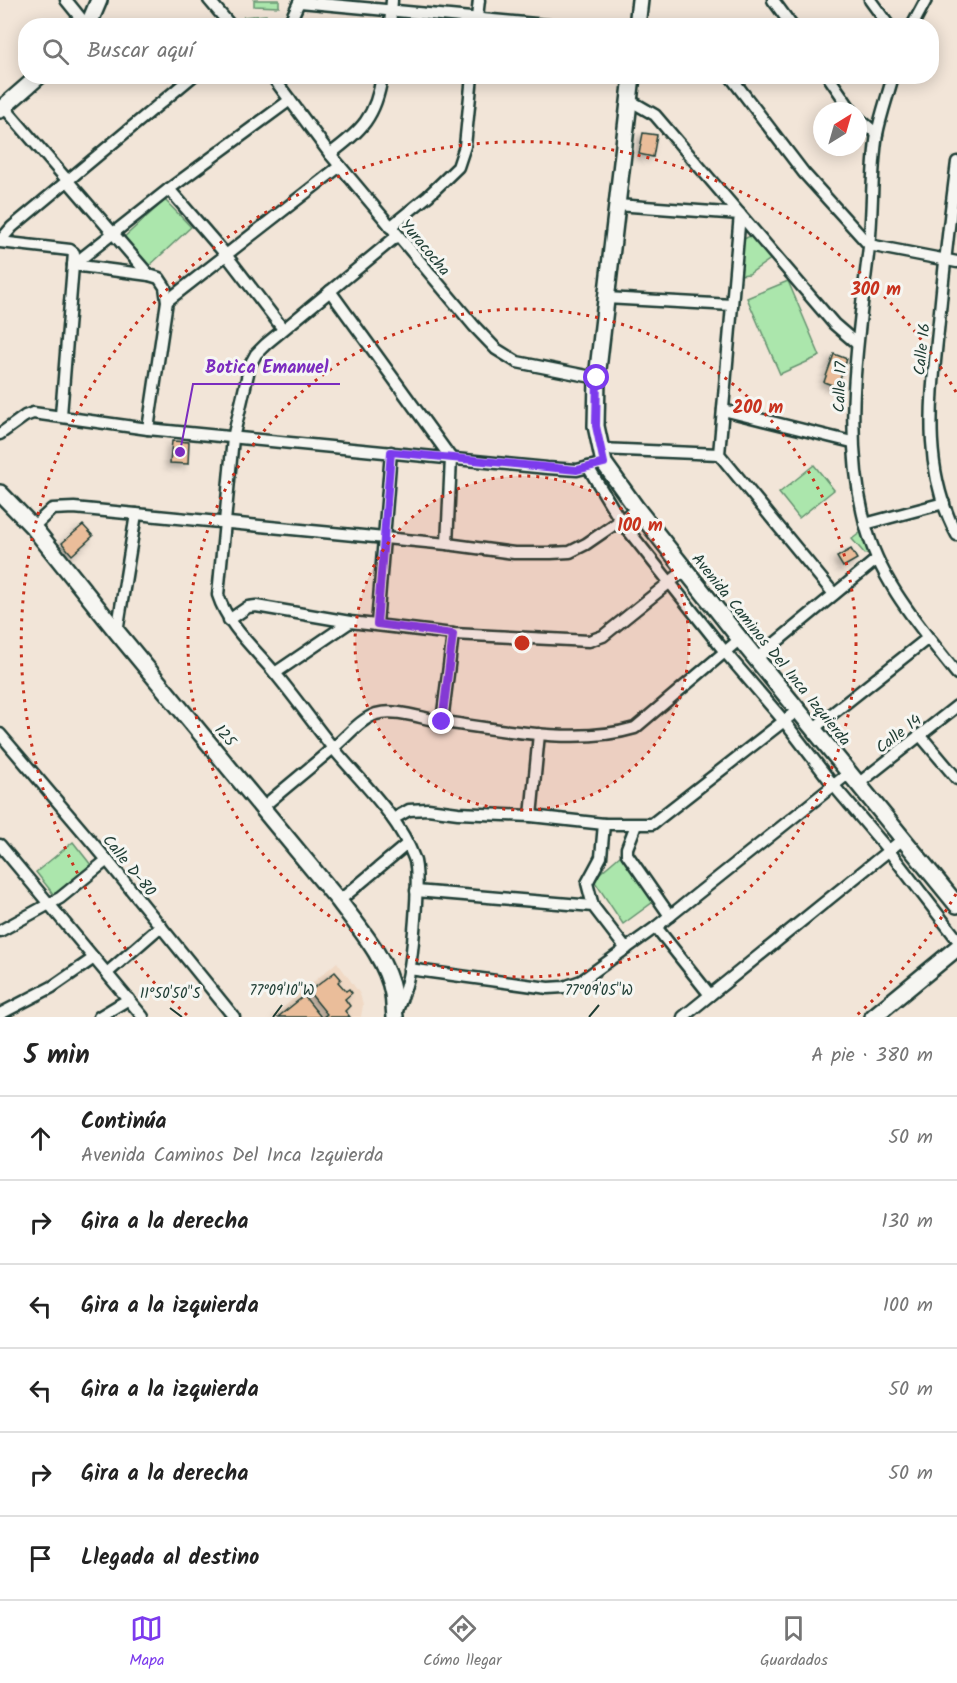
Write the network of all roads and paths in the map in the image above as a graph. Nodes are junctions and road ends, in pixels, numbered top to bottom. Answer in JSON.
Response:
{"nodes":[{"id":1,"x":66,"y":0,"type":"edge"},
{"id":2,"x":99,"y":0,"type":"edge"},
{"id":3,"x":209,"y":0,"type":"edge"},
{"id":4,"x":392,"y":0,"type":"edge"},
{"id":5,"x":479,"y":0,"type":"edge"},
{"id":6,"x":640,"y":0,"type":"edge"},
{"id":7,"x":773,"y":0,"type":"edge"},
{"id":8,"x":870,"y":0,"type":"edge"},
{"id":9,"x":926,"y":0,"type":"edge"},
{"id":10,"x":300,"y":1,"type":"edge"},
{"id":11,"x":392,"y":12,"type":"junction"},
{"id":12,"x":81,"y":18,"type":"edge"},
{"id":13,"x":91,"y":18,"type":"edge"},
{"id":14,"x":224,"y":18,"type":"edge"},
{"id":15,"x":292,"y":18,"type":"edge"},
{"id":16,"x":391,"y":18,"type":"edge"},
{"id":17,"x":443,"y":18,"type":"edge"},
{"id":18,"x":477,"y":18,"type":"edge"},
{"id":19,"x":639,"y":18,"type":"edge"},
{"id":20,"x":786,"y":18,"type":"edge"},
{"id":21,"x":883,"y":18,"type":"edge"},
{"id":22,"x":916,"y":18,"type":"edge"},
{"id":23,"x":30,"y":84,"type":"edge"},
{"id":24,"x":183,"y":84,"type":"edge"},
{"id":25,"x":278,"y":84,"type":"edge"},
{"id":26,"x":380,"y":84,"type":"edge"},
{"id":27,"x":471,"y":84,"type":"edge"},
{"id":28,"x":631,"y":84,"type":"edge"},
{"id":29,"x":736,"y":84,"type":"edge"},
{"id":30,"x":833,"y":84,"type":"edge"},
{"id":31,"x":891,"y":84,"type":"edge"},
{"id":32,"x":290,"y":100,"type":"junction"},
{"id":33,"x":846,"y":102,"type":"edge"},
{"id":34,"x":629,"y":104,"type":"junction"},
{"id":35,"x":2,"y":109,"type":"edge"},
{"id":36,"x":867,"y":126,"type":"edge"},
{"id":37,"x":877,"y":134,"type":"junction"},
{"id":38,"x":330,"y":154,"type":"junction"},
{"id":39,"x":957,"y":162,"type":"edge"},
{"id":40,"x":340,"y":166,"type":"junction"},
{"id":41,"x":67,"y":181,"type":"junction"},
{"id":42,"x":169,"y":189,"type":"junction"},
{"id":43,"x":617,"y":205,"type":"junction"},
{"id":44,"x":740,"y":214,"type":"junction"},
{"id":45,"x":394,"y":232,"type":"junction"},
{"id":46,"x":113,"y":234,"type":"junction"},
{"id":47,"x":0,"y":242,"type":"edge"},
{"id":48,"x":869,"y":245,"type":"junction"},
{"id":49,"x":227,"y":256,"type":"junction"},
{"id":50,"x":945,"y":260,"type":"junction"},
{"id":51,"x":957,"y":262,"type":"edge"},
{"id":52,"x":73,"y":266,"type":"junction"},
{"id":53,"x":149,"y":275,"type":"junction"},
{"id":54,"x":330,"y":291,"type":"junction"},
{"id":55,"x":606,"y":298,"type":"junction"},
{"id":56,"x":167,"y":301,"type":"junction"},
{"id":57,"x":732,"y":305,"type":"junction"},
{"id":58,"x":283,"y":329,"type":"junction"},
{"id":59,"x":856,"y":343,"type":"junction"},
{"id":60,"x":597,"y":378,"type":"junction"},
{"id":61,"x":723,"y":410,"type":"junction"},
{"id":62,"x":61,"y":415,"type":"junction"},
{"id":63,"x":148,"y":429,"type":"junction"},
{"id":64,"x":0,"y":435,"type":"edge"},
{"id":65,"x":233,"y":438,"type":"junction"},
{"id":66,"x":852,"y":442,"type":"junction"},
{"id":67,"x":391,"y":452,"type":"junction"},
{"id":68,"x":719,"y":454,"type":"junction"},
{"id":69,"x":602,"y":456,"type":"junction"},
{"id":70,"x":451,"y":458,"type":"junction"},
{"id":71,"x":588,"y":467,"type":"junction"},
{"id":72,"x":0,"y":493,"type":"edge"},
{"id":73,"x":944,"y":503,"type":"junction"},
{"id":74,"x":637,"y":509,"type":"junction"},
{"id":75,"x":136,"y":514,"type":"junction"},
{"id":76,"x":620,"y":520,"type":"junction"},
{"id":77,"x":224,"y":522,"type":"junction"},
{"id":78,"x":865,"y":524,"type":"junction"},
{"id":79,"x":33,"y":527,"type":"junction"},
{"id":80,"x":957,"y":535,"type":"edge"},
{"id":81,"x":385,"y":539,"type":"junction"},
{"id":82,"x":447,"y":544,"type":"junction"},
{"id":83,"x":877,"y":559,"type":"junction"},
{"id":84,"x":685,"y":570,"type":"junction"},
{"id":85,"x":670,"y":584,"type":"junction"},
{"id":86,"x":834,"y":594,"type":"junction"},
{"id":87,"x":229,"y":620,"type":"junction"},
{"id":88,"x":350,"y":622,"type":"junction"},
{"id":89,"x":377,"y":624,"type":"junction"},
{"id":90,"x":117,"y":632,"type":"junction"},
{"id":91,"x":453,"y":634,"type":"junction"},
{"id":92,"x":928,"y":638,"type":"junction"},
{"id":93,"x":740,"y":639,"type":"junction"},
{"id":94,"x":724,"y":652,"type":"junction"},
{"id":95,"x":756,"y":659,"type":"junction"},
{"id":96,"x":275,"y":673,"type":"junction"},
{"id":97,"x":957,"y":674,"type":"edge"},
{"id":98,"x":957,"y":706,"type":"edge"},
{"id":99,"x":798,"y":710,"type":"junction"},
{"id":100,"x":784,"y":721,"type":"junction"},
{"id":101,"x":442,"y":722,"type":"junction"},
{"id":102,"x":813,"y":729,"type":"junction"},
{"id":103,"x":0,"y":734,"type":"edge"},
{"id":104,"x":539,"y":734,"type":"junction"},
{"id":105,"x":920,"y":735,"type":"junction"},
{"id":106,"x":333,"y":748,"type":"junction"},
{"id":107,"x":854,"y":779,"type":"junction"},
{"id":108,"x":957,"y":779,"type":"edge"},
{"id":109,"x":834,"y":786,"type":"junction"},
{"id":110,"x":263,"y":807,"type":"junction"},
{"id":111,"x":531,"y":816,"type":"junction"},
{"id":112,"x":393,"y":819,"type":"junction"},
{"id":113,"x":604,"y":824,"type":"junction"},
{"id":114,"x":636,"y":825,"type":"junction"},
{"id":115,"x":903,"y":839,"type":"junction"},
{"id":116,"x":407,"y":844,"type":"junction"},
{"id":117,"x":1,"y":849,"type":"edge"},
{"id":118,"x":888,"y":851,"type":"junction"},
{"id":119,"x":107,"y":860,"type":"junction"},
{"id":120,"x":416,"y":891,"type":"junction"},
{"id":121,"x":339,"y":901,"type":"junction"},
{"id":122,"x":47,"y":904,"type":"junction"},
{"id":123,"x":957,"y":905,"type":"edge"},
{"id":124,"x":593,"y":906,"type":"junction"},
{"id":125,"x":670,"y":916,"type":"junction"},
{"id":126,"x":161,"y":926,"type":"junction"},
{"id":127,"x":656,"y":927,"type":"junction"},
{"id":128,"x":0,"y":931,"type":"edge"},
{"id":129,"x":957,"y":939,"type":"edge"},
{"id":130,"x":957,"y":948,"type":"edge"},
{"id":131,"x":626,"y":950,"type":"junction"},
{"id":132,"x":94,"y":958,"type":"junction"},
{"id":133,"x":408,"y":969,"type":"junction"},
{"id":134,"x":107,"y":973,"type":"junction"},
{"id":135,"x":711,"y":995,"type":"junction"},
{"id":136,"x":129,"y":999,"type":"junction"},
{"id":137,"x":0,"y":1014,"type":"edge"},
{"id":138,"x":99,"y":1017,"type":"edge"},
{"id":139,"x":143,"y":1017,"type":"edge"},
{"id":140,"x":234,"y":1017,"type":"edge"},
{"id":141,"x":395,"y":1017,"type":"edge"},
{"id":142,"x":683,"y":1017,"type":"edge"},
{"id":143,"x":873,"y":1017,"type":"edge"}],
"edges":[{"from":1,"to":12,"type":"street"},
{"from":2,"to":13,"type":"main road"},
{"from":3,"to":14,"type":"street"},
{"from":4,"to":11,"type":"street"},
{"from":5,"to":18,"type":"street"},
{"from":6,"to":19,"type":"main road"},
{"from":7,"to":20,"type":"street"},
{"from":8,"to":21,"type":"street"},
{"from":9,"to":22,"type":"street"},
{"from":10,"to":11,"type":"street"},
{"from":10,"to":15,"type":"street"},
{"from":11,"to":16,"type":"street"},
{"from":11,"to":17,"type":"street"},
{"from":23,"to":35,"type":"main road"},
{"from":24,"to":41,"type":"street"},
{"from":25,"to":32,"type":"street","name":"Yuracocha"},
{"from":26,"to":38,"type":"street"},
{"from":27,"to":45,"type":"street"},
{"from":28,"to":34,"type":"main road","name":"Avenida Caminos Del Inca Izquierda"},
{"from":29,"to":48,"type":"street"},
{"from":30,"to":33,"type":"street"},
{"from":31,"to":37,"type":"street","name":"Calle 17"},
{"from":32,"to":38,"type":"street","name":"Yuracocha"},
{"from":32,"to":42,"type":"street"},
{"from":34,"to":43,"type":"main road","name":"Avenida Caminos Del Inca Izquierda"},
{"from":34,"to":44,"type":"street"},
{"from":35,"to":41,"type":"street"},
{"from":36,"to":37,"type":"street"},
{"from":37,"to":48,"type":"street","name":"Calle 17"},
{"from":38,"to":40,"type":"street","name":"Yuracocha"},
{"from":39,"to":50,"type":"street","name":"Calle 16"},
{"from":40,"to":45,"type":"street","name":"Yuracocha"},
{"from":40,"to":49,"type":"street"},
{"from":41,"to":46,"type":"street"},
{"from":41,"to":47,"type":"street"},
{"from":42,"to":46,"type":"street"},
{"from":42,"to":49,"type":"street"},
{"from":43,"to":44,"type":"street"},
{"from":43,"to":55,"type":"main road","name":"Avenida Caminos Del Inca Izquierda"},
{"from":44,"to":57,"type":"street"},
{"from":44,"to":59,"type":"street"},
{"from":45,"to":54,"type":"street"},
{"from":45,"to":60,"type":"street","name":"Yuracocha"},
{"from":46,"to":52,"type":"street"},
{"from":46,"to":53,"type":"street"},
{"from":47,"to":52,"type":"street"},
{"from":48,"to":50,"type":"street"},
{"from":48,"to":59,"type":"street","name":"Calle 17"},
{"from":49,"to":56,"type":"street"},
{"from":49,"to":58,"type":"street"},
{"from":50,"to":51,"type":"street"},
{"from":50,"to":73,"type":"street","name":"Calle 16"},
{"from":52,"to":53,"type":"street"},
{"from":52,"to":62,"type":"street"},
{"from":53,"to":56,"type":"street"},
{"from":54,"to":58,"type":"street"},
{"from":54,"to":70,"type":"street"},
{"from":55,"to":57,"type":"street"},
{"from":55,"to":60,"type":"main road","name":"Avenida Caminos Del Inca Izquierda"},
{"from":56,"to":63,"type":"street"},
{"from":57,"to":61,"type":"street"},
{"from":58,"to":65,"type":"street"},
{"from":59,"to":66,"type":"street","name":"Calle 17"},
{"from":60,"to":69,"type":"main road","name":"Avenida Caminos Del Inca Izquierda"},
{"from":61,"to":66,"type":"street"},
{"from":61,"to":68,"type":"street"},
{"from":62,"to":63,"type":"street"},
{"from":62,"to":64,"type":"street"},
{"from":63,"to":65,"type":"street"},
{"from":65,"to":67,"type":"street"},
{"from":65,"to":77,"type":"street"},
{"from":66,"to":78,"type":"street","name":"Calle 17"},
{"from":67,"to":70,"type":"street"},
{"from":67,"to":81,"type":"street"},
{"from":68,"to":69,"type":"street"},
{"from":68,"to":86,"type":"street"},
{"from":69,"to":71,"type":"street"},
{"from":69,"to":74,"type":"main road","name":"Avenida Caminos Del Inca Izquierda"},
{"from":70,"to":71,"type":"street"},
{"from":70,"to":82,"type":"street"},
{"from":71,"to":76,"type":"street"},
{"from":72,"to":79,"type":"main road","name":"125"},
{"from":73,"to":78,"type":"street"},
{"from":73,"to":80,"type":"street","name":"Calle 16"},
{"from":74,"to":76,"type":"street"},
{"from":74,"to":84,"type":"main road","name":"Avenida Caminos Del Inca Izquierda"},
{"from":75,"to":77,"type":"street"},
{"from":75,"to":79,"type":"street"},
{"from":75,"to":90,"type":"street"},
{"from":76,"to":82,"type":"street"},
{"from":76,"to":85,"type":"street"},
{"from":77,"to":81,"type":"street"},
{"from":77,"to":87,"type":"street"},
{"from":78,"to":83,"type":"street","name":"Calle 17"},
{"from":79,"to":90,"type":"main road","name":"125"},
{"from":81,"to":82,"type":"street"},
{"from":81,"to":89,"type":"street"},
{"from":83,"to":86,"type":"street"},
{"from":83,"to":92,"type":"street","name":"Calle 17"},
{"from":84,"to":85,"type":"street"},
{"from":84,"to":93,"type":"main road","name":"Avenida Caminos Del Inca Izquierda"},
{"from":85,"to":91,"type":"street"},
{"from":85,"to":94,"type":"street"},
{"from":86,"to":95,"type":"street"},
{"from":87,"to":88,"type":"street"},
{"from":87,"to":96,"type":"street"},
{"from":88,"to":89,"type":"street"},
{"from":88,"to":96,"type":"street"},
{"from":89,"to":91,"type":"street"},
{"from":90,"to":110,"type":"main road","name":"125"},
{"from":91,"to":101,"type":"street"},
{"from":92,"to":97,"type":"street","name":"Calle 17"},
{"from":92,"to":102,"type":"street"},
{"from":93,"to":94,"type":"street"},
{"from":93,"to":95,"type":"main road","name":"Avenida Caminos Del Inca Izquierda"},
{"from":94,"to":100,"type":"street"},
{"from":94,"to":104,"type":"street"},
{"from":95,"to":99,"type":"main road","name":"Avenida Caminos Del Inca Izquierda"},
{"from":96,"to":106,"type":"street"},
{"from":98,"to":105,"type":"street","name":"Calle 14"},
{"from":99,"to":100,"type":"street"},
{"from":99,"to":102,"type":"main road","name":"Avenida Caminos Del Inca Izquierda"},
{"from":100,"to":109,"type":"street"},
{"from":100,"to":114,"type":"street"},
{"from":101,"to":104,"type":"street"},
{"from":101,"to":106,"type":"street"},
{"from":102,"to":107,"type":"main road","name":"Avenida Caminos Del Inca Izquierda"},
{"from":103,"to":119,"type":"street","name":"Calle D-80"},
{"from":104,"to":111,"type":"street"},
{"from":105,"to":107,"type":"street","name":"Calle 14"},
{"from":105,"to":108,"type":"street"},
{"from":106,"to":110,"type":"street"},
{"from":106,"to":112,"type":"street"},
{"from":107,"to":109,"type":"street","name":"Calle 14"},
{"from":107,"to":115,"type":"main road","name":"Avenida Caminos Del Inca Izquierda"},
{"from":109,"to":118,"type":"street"},
{"from":109,"to":125,"type":"street","name":"Calle 14"},
{"from":110,"to":121,"type":"main road","name":"125"},
{"from":111,"to":112,"type":"street"},
{"from":111,"to":113,"type":"street"},
{"from":112,"to":116,"type":"street"},
{"from":113,"to":114,"type":"street"},
{"from":113,"to":124,"type":"street"},
{"from":114,"to":125,"type":"street"},
{"from":115,"to":118,"type":"street"},
{"from":115,"to":123,"type":"main road","name":"Avenida Caminos Del Inca Izquierda"},
{"from":116,"to":120,"type":"street"},
{"from":116,"to":121,"type":"street"},
{"from":117,"to":122,"type":"street"},
{"from":118,"to":129,"type":"street"},
{"from":118,"to":135,"type":"street"},
{"from":119,"to":122,"type":"street"},
{"from":119,"to":126,"type":"street","name":"Calle D-80"},
{"from":120,"to":124,"type":"street"},
{"from":120,"to":133,"type":"street"},
{"from":121,"to":141,"type":"main road","name":"125"},
{"from":122,"to":128,"type":"street"},
{"from":122,"to":132,"type":"street"},
{"from":124,"to":131,"type":"street"},
{"from":125,"to":127,"type":"street","name":"Calle 14"},
{"from":126,"to":134,"type":"street"},
{"from":126,"to":140,"type":"street","name":"Calle D-80"},
{"from":127,"to":131,"type":"street","name":"Calle 14"},
{"from":127,"to":135,"type":"street"},
{"from":130,"to":143,"type":"main road"},
{"from":131,"to":133,"type":"street","name":"Calle 14"},
{"from":132,"to":134,"type":"street"},
{"from":132,"to":137,"type":"street"},
{"from":133,"to":141,"type":"street"},
{"from":134,"to":136,"type":"street"},
{"from":135,"to":142,"type":"street"},
{"from":136,"to":138,"type":"street"},
{"from":136,"to":139,"type":"street"}]}
